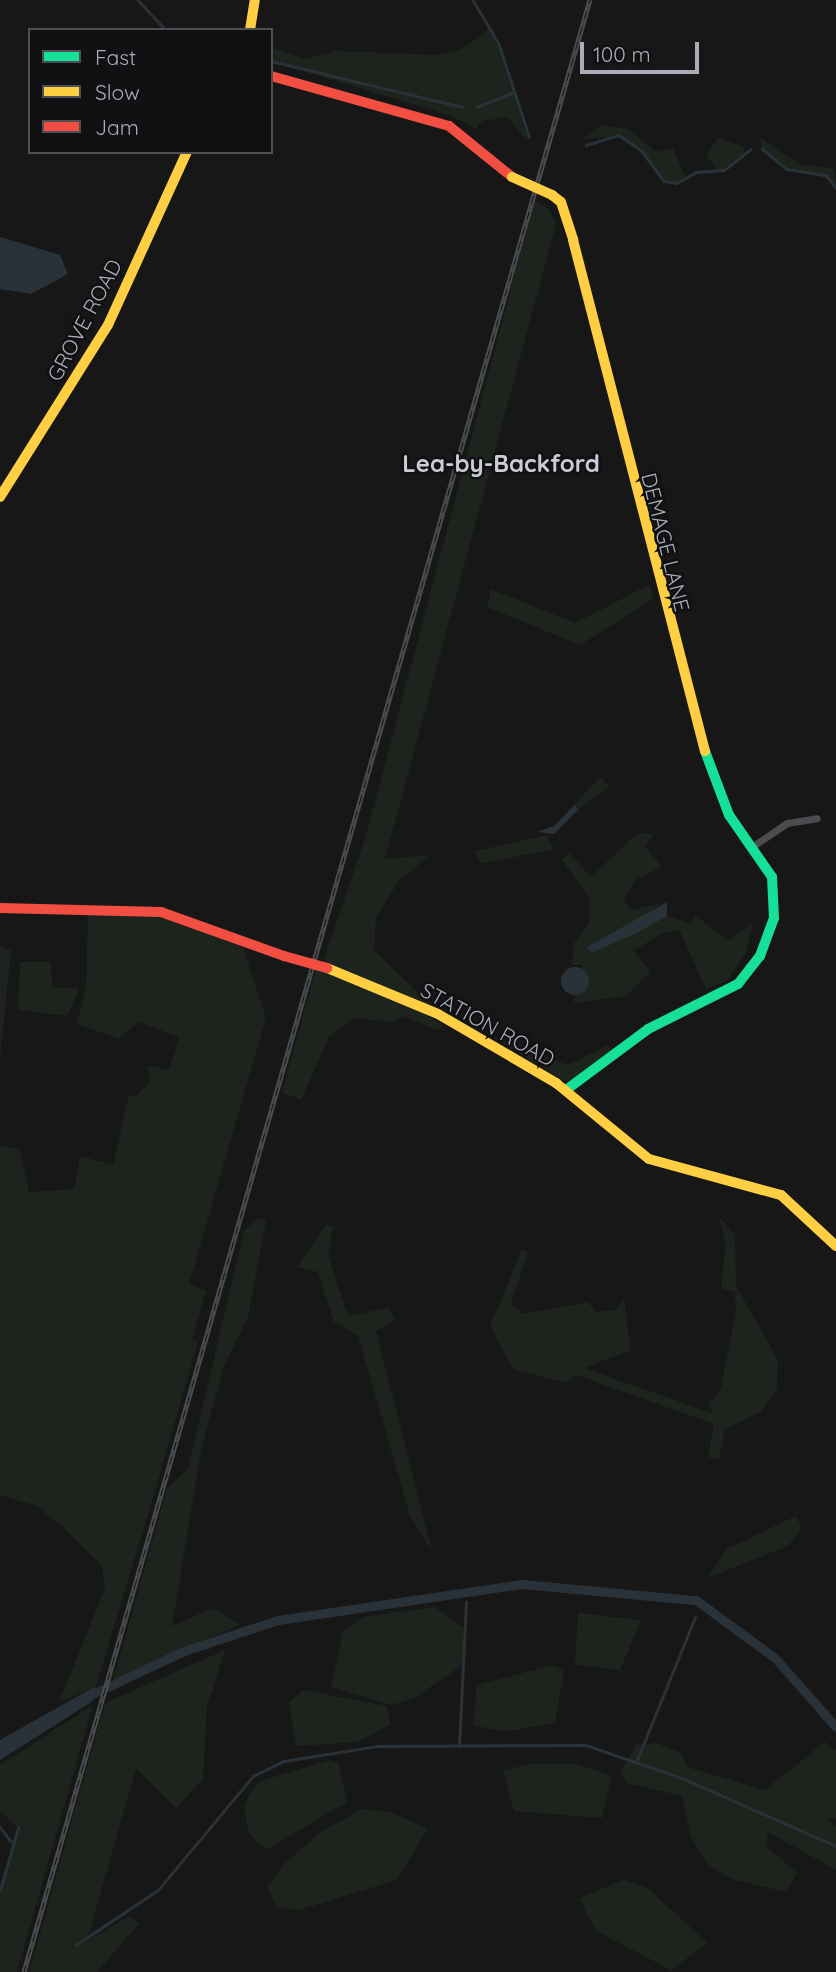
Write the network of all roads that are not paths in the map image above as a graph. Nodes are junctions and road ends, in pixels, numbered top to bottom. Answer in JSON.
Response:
{"nodes":[{"id":1,"x":255,"y":0,"type":"edge"},
{"id":2,"x":250,"y":28,"type":"edge"},
{"id":3,"x":273,"y":77,"type":"edge"},
{"id":4,"x":186,"y":154,"type":"edge"},
{"id":5,"x":0,"y":497,"type":"edge"},
{"id":6,"x":817,"y":818,"type":"dead end"},
{"id":7,"x":753,"y":846,"type":"junction"},
{"id":8,"x":0,"y":908,"type":"edge"},
{"id":9,"x":566,"y":1090,"type":"junction"},
{"id":10,"x":836,"y":1246,"type":"edge"}],
"edges":[{"from":1,"to":2,"type":"street"},
{"from":3,"to":7,"type":"street","name":"DEMAGE LANE","bridge":true},
{"from":4,"to":5,"type":"street","name":"GROVE ROAD"},
{"from":6,"to":7,"type":"street"},
{"from":7,"to":9,"type":"street","name":"DEMAGE LANE"},
{"from":8,"to":9,"type":"street","name":"STATION ROAD","bridge":true},
{"from":9,"to":10,"type":"street","name":"STATION ROAD"}]}
